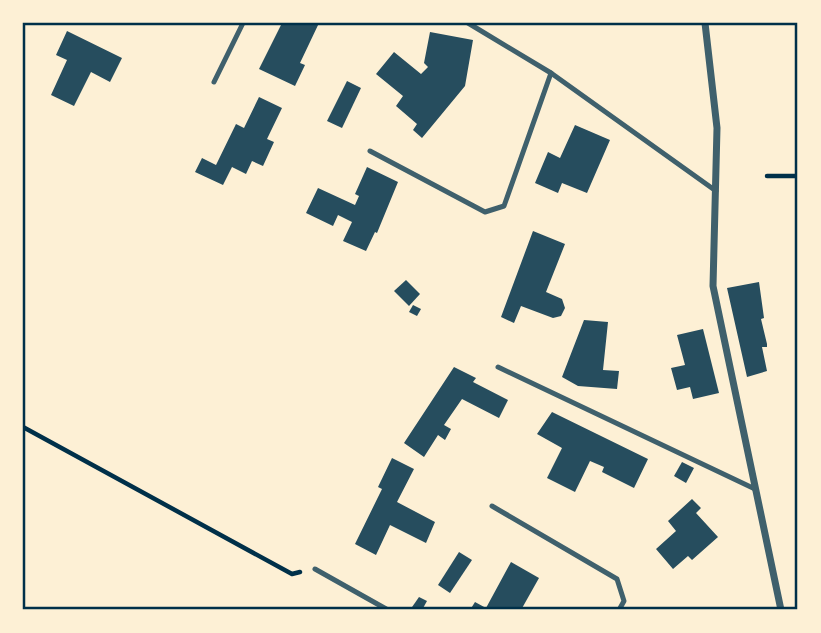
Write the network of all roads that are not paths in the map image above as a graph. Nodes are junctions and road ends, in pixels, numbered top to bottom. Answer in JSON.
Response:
{"nodes":[{"id":1,"x":243,"y":23,"type":"edge"},
{"id":2,"x":468,"y":23,"type":"edge"},
{"id":3,"x":705,"y":23,"type":"edge"},
{"id":4,"x":551,"y":74,"type":"junction"},
{"id":5,"x":214,"y":82,"type":"dead end"},
{"id":6,"x":370,"y":151,"type":"dead end"},
{"id":7,"x":716,"y":191,"type":"junction"},
{"id":8,"x":498,"y":367,"type":"dead end"},
{"id":9,"x":755,"y":489,"type":"junction"},
{"id":10,"x":492,"y":506,"type":"dead end"},
{"id":11,"x":315,"y":569,"type":"road end"},
{"id":12,"x":388,"y":610,"type":"edge"},
{"id":13,"x":619,"y":610,"type":"edge"},
{"id":14,"x":781,"y":610,"type":"edge"}],
"edges":[{"from":1,"to":5,"type":"lane"},
{"from":2,"to":4,"type":"lane"},
{"from":3,"to":7,"type":"street"},
{"from":4,"to":6,"type":"lane"},
{"from":4,"to":7,"type":"lane"},
{"from":7,"to":9,"type":"street"},
{"from":8,"to":9,"type":"lane"},
{"from":9,"to":14,"type":"street"},
{"from":10,"to":13,"type":"lane"},
{"from":11,"to":12,"type":"lane"}]}
